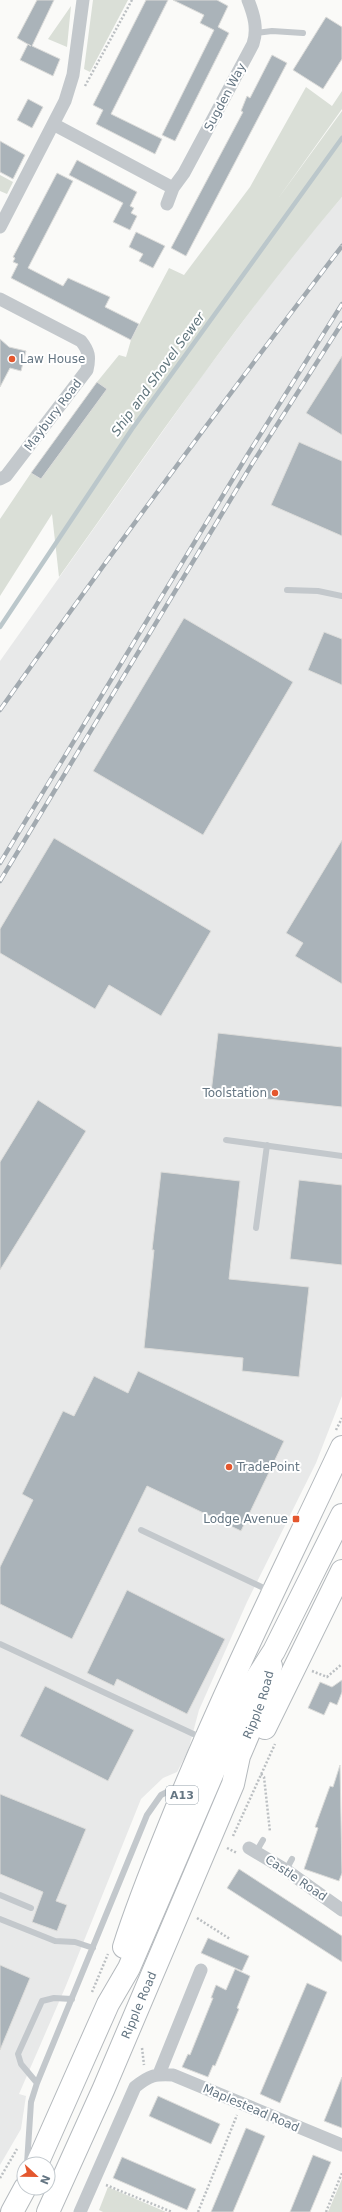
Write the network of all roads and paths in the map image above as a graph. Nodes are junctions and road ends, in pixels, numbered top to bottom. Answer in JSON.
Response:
{"nodes":[{"id":1,"x":83,"y":0,"type":"edge"},
{"id":2,"x":132,"y":0,"type":"edge"},
{"id":3,"x":248,"y":0,"type":"edge"},
{"id":4,"x":302,"y":32,"type":"dead end"},
{"id":5,"x":256,"y":33,"type":"junction"},
{"id":6,"x":69,"y":88,"type":"junction"},
{"id":7,"x":54,"y":124,"type":"junction"},
{"id":8,"x":173,"y":188,"type":"junction"},
{"id":9,"x":167,"y":204,"type":"dead end"},
{"id":10,"x":4,"y":211,"type":"edge"},
{"id":11,"x":0,"y":227,"type":"edge"},
{"id":12,"x":0,"y":299,"type":"edge"},
{"id":13,"x":0,"y":479,"type":"edge"},
{"id":14,"x":287,"y":590,"type":"dead end"},
{"id":15,"x":342,"y":596,"type":"edge"},
{"id":16,"x":226,"y":1140,"type":"dead end"},
{"id":17,"x":267,"y":1145,"type":"junction"},
{"id":18,"x":342,"y":1156,"type":"edge"},
{"id":19,"x":256,"y":1228,"type":"dead end"},
{"id":20,"x":342,"y":1418,"type":"edge"},
{"id":21,"x":342,"y":1423,"type":"edge"},
{"id":22,"x":342,"y":1447,"type":"edge"},
{"id":23,"x":342,"y":1515,"type":"edge"},
{"id":24,"x":141,"y":1530,"type":"dead end"},
{"id":25,"x":342,"y":1571,"type":"edge"},
{"id":26,"x":272,"y":1592,"type":"junction"},
{"id":27,"x":0,"y":1644,"type":"edge"},
{"id":28,"x":274,"y":1651,"type":"junction"},
{"id":29,"x":342,"y":1664,"type":"edge"},
{"id":30,"x":309,"y":1669,"type":"dead end"},
{"id":31,"x":205,"y":1739,"type":"junction"},
{"id":32,"x":264,"y":1767,"type":"dead end"},
{"id":33,"x":261,"y":1774,"type":"junction"},
{"id":34,"x":233,"y":1784,"type":"junction"},
{"id":35,"x":186,"y":1787,"type":"junction"},
{"id":36,"x":233,"y":1835,"type":"dead end"},
{"id":37,"x":263,"y":1840,"type":"dead end"},
{"id":38,"x":257,"y":1853,"type":"junction"},
{"id":39,"x":0,"y":1895,"type":"edge"},
{"id":40,"x":31,"y":1908,"type":"dead end"},
{"id":41,"x":342,"y":1910,"type":"edge"},
{"id":42,"x":197,"y":1918,"type":"dead end"},
{"id":43,"x":0,"y":1919,"type":"edge"},
{"id":44,"x":230,"y":1939,"type":"dead end"},
{"id":45,"x":93,"y":1948,"type":"junction"},
{"id":46,"x":201,"y":1970,"type":"dead end"},
{"id":47,"x":72,"y":1999,"type":"junction"},
{"id":48,"x":108,"y":2004,"type":"junction"},
{"id":49,"x":142,"y":2047,"type":"dead end"},
{"id":50,"x":145,"y":2066,"type":"dead end"},
{"id":51,"x":159,"y":2074,"type":"junction"},
{"id":52,"x":37,"y":2082,"type":"junction"},
{"id":53,"x":238,"y":2113,"type":"dead end"},
{"id":54,"x":342,"y":2145,"type":"edge"},
{"id":55,"x":28,"y":2156,"type":"edge"},
{"id":56,"x":41,"y":2156,"type":"edge"},
{"id":57,"x":342,"y":2173,"type":"edge"},
{"id":58,"x":94,"y":2180,"type":"junction"},
{"id":59,"x":20,"y":2196,"type":"edge"},
{"id":60,"x":12,"y":2212,"type":"edge"},
{"id":61,"x":48,"y":2212,"type":"edge"},
{"id":62,"x":80,"y":2212,"type":"edge"},
{"id":63,"x":172,"y":2212,"type":"edge"},
{"id":64,"x":198,"y":2212,"type":"edge"},
{"id":65,"x":326,"y":2212,"type":"edge"}],
"edges":[{"from":1,"to":6,"type":"street"},
{"from":2,"to":6,"type":"path"},
{"from":3,"to":5,"type":"street"},
{"from":4,"to":5,"type":"lane"},
{"from":5,"to":8,"type":"street","name":"Sugden Way"},
{"from":6,"to":7,"type":"street"},
{"from":7,"to":8,"type":"street"},
{"from":7,"to":10,"type":"street"},
{"from":8,"to":9,"type":"street","name":"Sugden Way"},
{"from":10,"to":11,"type":"street"},
{"from":12,"to":13,"type":"street","name":"Maybury Road"},
{"from":14,"to":15,"type":"lane"},
{"from":16,"to":17,"type":"lane"},
{"from":17,"to":18,"type":"lane"},
{"from":17,"to":19,"type":"lane"},
{"from":20,"to":21,"type":"path"},
{"from":22,"to":26,"type":"highway","number":"A13"},
{"from":23,"to":28,"type":"highway","number":"A13"},
{"from":24,"to":26,"type":"lane"},
{"from":25,"to":34,"type":"highway","number":"A13"},
{"from":26,"to":31,"type":"highway","number":"A13"},
{"from":27,"to":31,"type":"lane"},
{"from":28,"to":34,"type":"highway","name":"Ripple Road","number":"A13"},
{"from":28,"to":48,"type":"highway","name":"Ripple Road","number":"A13"},
{"from":29,"to":30,"type":"path"},
{"from":31,"to":35,"type":"highway","number":"A13"},
{"from":32,"to":33,"type":"path"},
{"from":33,"to":36,"type":"path"},
{"from":33,"to":38,"type":"path"},
{"from":34,"to":61,"type":"highway","name":"Ripple Road","number":"A13"},
{"from":35,"to":45,"type":"lane"},
{"from":35,"to":48,"type":"highway","number":"A13"},
{"from":37,"to":38,"type":"lane"},
{"from":38,"to":41,"type":"street","name":"Castle Road"},
{"from":39,"to":40,"type":"lane"},
{"from":42,"to":44,"type":"path"},
{"from":43,"to":45,"type":"lane"},
{"from":45,"to":47,"type":"lane"},
{"from":46,"to":51,"type":"street"},
{"from":47,"to":52,"type":"lane"},
{"from":47,"to":52,"type":"lane"},
{"from":48,"to":56,"type":"highway","name":"Ripple Road","number":"A13"},
{"from":49,"to":50,"type":"path"},
{"from":51,"to":54,"type":"street","name":"Maplestead Road"},
{"from":51,"to":58,"type":"street"},
{"from":52,"to":55,"type":"lane"},
{"from":53,"to":64,"type":"path"},
{"from":57,"to":65,"type":"path"},
{"from":58,"to":62,"type":"street"},
{"from":58,"to":63,"type":"path"},
{"from":59,"to":60,"type":"highway"}]}
